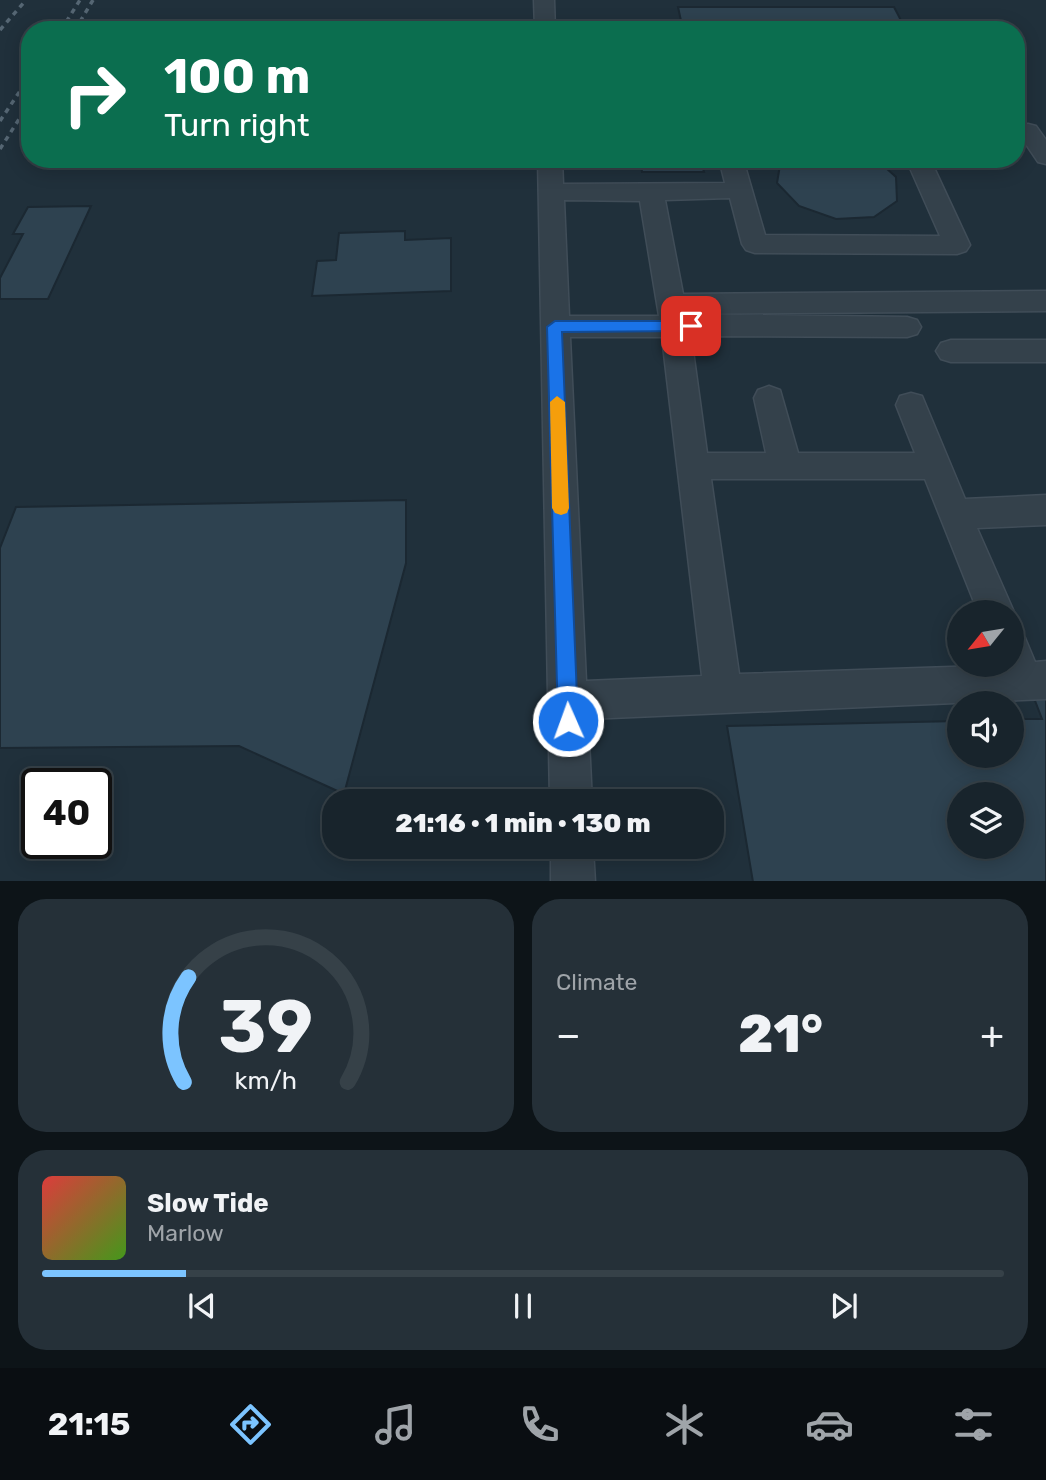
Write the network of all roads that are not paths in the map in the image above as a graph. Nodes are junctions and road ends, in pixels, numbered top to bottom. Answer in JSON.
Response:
{"nodes":[{"id":1,"x":544,"y":0,"type":"edge"},
{"id":2,"x":545,"y":21,"type":"edge"},
{"id":3,"x":1028,"y":131,"type":"dead end"},
{"id":4,"x":1046,"y":157,"type":"edge"},
{"id":5,"x":550,"y":168,"type":"edge"},
{"id":6,"x":734,"y":168,"type":"edge"},
{"id":7,"x":922,"y":168,"type":"edge"},
{"id":8,"x":739,"y":190,"type":"junction"},
{"id":9,"x":551,"y":192,"type":"junction"},
{"id":10,"x":651,"y":193,"type":"junction"},
{"id":11,"x":1046,"y":300,"type":"edge"},
{"id":12,"x":673,"y":315,"type":"junction"},
{"id":13,"x":555,"y":327,"type":"junction"},
{"id":14,"x":908,"y":327,"type":"dead end"},
{"id":15,"x":951,"y":351,"type":"dead end"},
{"id":16,"x":1046,"y":351,"type":"edge"},
{"id":17,"x":769,"y":398,"type":"dead end"},
{"id":18,"x":911,"y":405,"type":"dead end"},
{"id":19,"x":694,"y":466,"type":"junction"},
{"id":20,"x":785,"y":466,"type":"junction"},
{"id":21,"x":936,"y":466,"type":"junction"},
{"id":22,"x":1046,"y":510,"type":"edge"},
{"id":23,"x":954,"y":514,"type":"junction"},
{"id":24,"x":991,"y":600,"type":"edge"},
{"id":25,"x":1027,"y":671,"type":"edge"},
{"id":26,"x":723,"y":694,"type":"junction"},
{"id":27,"x":567,"y":701,"type":"junction"},
{"id":28,"x":570,"y":789,"type":"edge"},
{"id":29,"x":572,"y":859,"type":"edge"},
{"id":30,"x":573,"y":881,"type":"edge"}],
"edges":[{"from":1,"to":2,"type":"street"},
{"from":3,"to":4,"type":"street"},
{"from":5,"to":9,"type":"street"},
{"from":6,"to":8,"type":"street"},
{"from":7,"to":8,"type":"street"},
{"from":8,"to":10,"type":"street"},
{"from":9,"to":10,"type":"street"},
{"from":9,"to":13,"type":"street"},
{"from":10,"to":12,"type":"street"},
{"from":11,"to":12,"type":"street"},
{"from":12,"to":13,"type":"street"},
{"from":12,"to":14,"type":"street"},
{"from":12,"to":19,"type":"street"},
{"from":13,"to":27,"type":"street"},
{"from":15,"to":16,"type":"street"},
{"from":17,"to":20,"type":"street"},
{"from":18,"to":21,"type":"street"},
{"from":19,"to":20,"type":"street"},
{"from":19,"to":26,"type":"street"},
{"from":20,"to":21,"type":"street"},
{"from":21,"to":23,"type":"street"},
{"from":22,"to":23,"type":"street"},
{"from":23,"to":24,"type":"street"},
{"from":25,"to":26,"type":"street"},
{"from":26,"to":27,"type":"street"},
{"from":27,"to":28,"type":"street"},
{"from":29,"to":30,"type":"street"}]}
